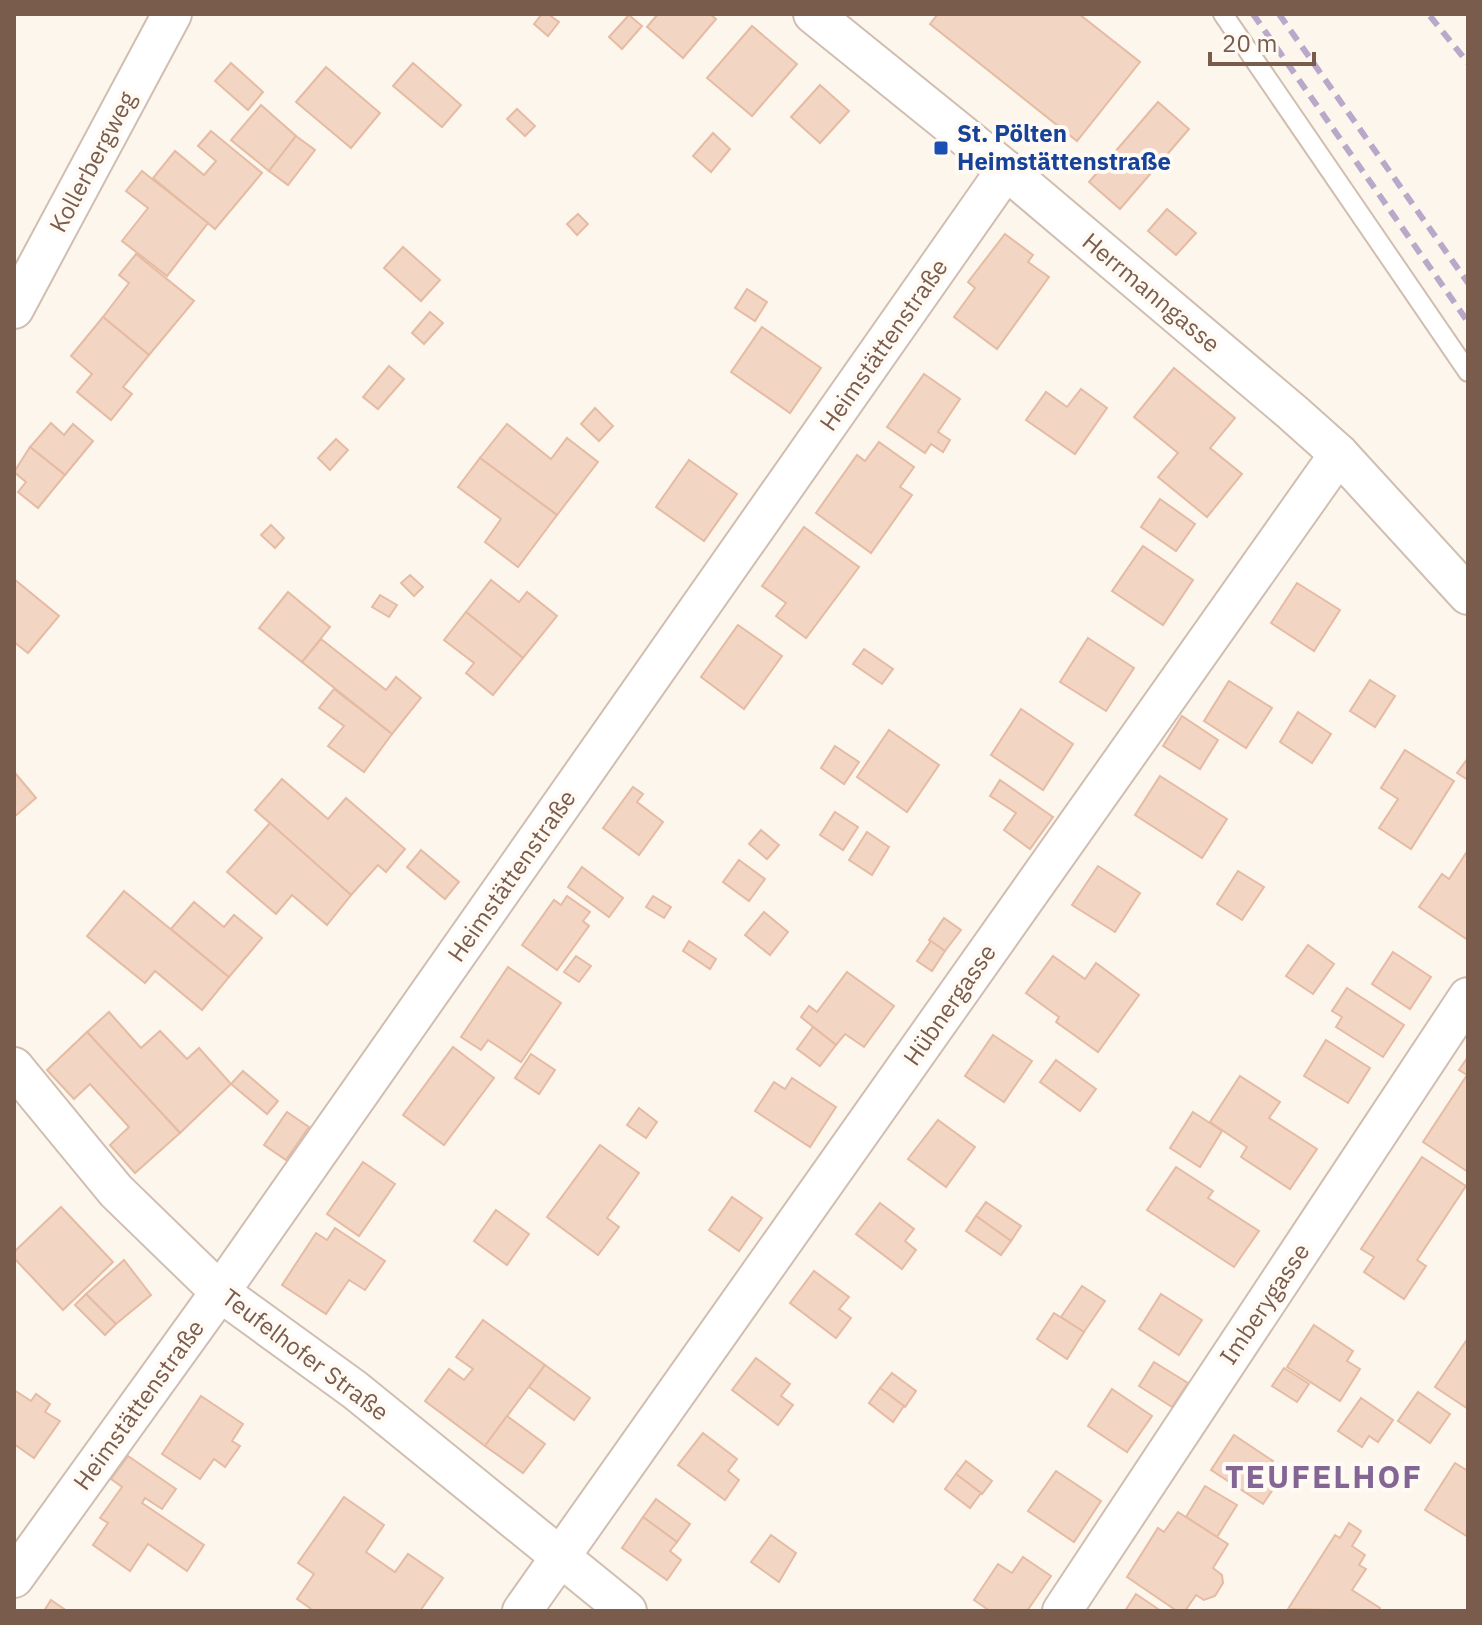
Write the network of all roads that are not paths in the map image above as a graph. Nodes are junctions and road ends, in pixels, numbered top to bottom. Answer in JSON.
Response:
{"nodes":[{"id":1,"x":172,"y":14,"type":"edge"},
{"id":2,"x":813,"y":14,"type":"edge"},
{"id":3,"x":1223,"y":14,"type":"edge"},
{"id":4,"x":1006,"y":170,"type":"junction"},
{"id":5,"x":14,"y":309,"type":"edge"},
{"id":6,"x":1468,"y":372,"type":"edge"},
{"id":7,"x":1339,"y":454,"type":"junction"},
{"id":8,"x":1468,"y":595,"type":"edge"},
{"id":9,"x":1468,"y":997,"type":"edge"},
{"id":10,"x":14,"y":1067,"type":"edge"},
{"id":11,"x":220,"y":1292,"type":"junction"},
{"id":12,"x":561,"y":1556,"type":"junction"},
{"id":13,"x":14,"y":1578,"type":"edge"},
{"id":14,"x":522,"y":1611,"type":"edge"},
{"id":15,"x":627,"y":1611,"type":"edge"},
{"id":16,"x":1062,"y":1611,"type":"edge"}],
"edges":[{"from":1,"to":5,"type":"street","name":"Kollerbergweg"},
{"from":2,"to":4,"type":"street","name":"Herrmanngasse"},
{"from":3,"to":6,"type":"lane"},
{"from":4,"to":7,"type":"street","name":"Herrmanngasse"},
{"from":4,"to":11,"type":"street","name":"Heimstättenstraße"},
{"from":7,"to":8,"type":"street","name":"Herrmanngasse"},
{"from":7,"to":12,"type":"street","name":"Hübnergasse"},
{"from":9,"to":16,"type":"street","name":"Imberygasse"},
{"from":10,"to":11,"type":"street","name":"Teufelhofer Straße"},
{"from":11,"to":12,"type":"street","name":"Teufelhofer Straße"},
{"from":11,"to":13,"type":"street","name":"Heimstättenstraße"},
{"from":12,"to":14,"type":"street","name":"Hübnergasse"},
{"from":12,"to":15,"type":"street","name":"Teufelhofer Straße"}]}
